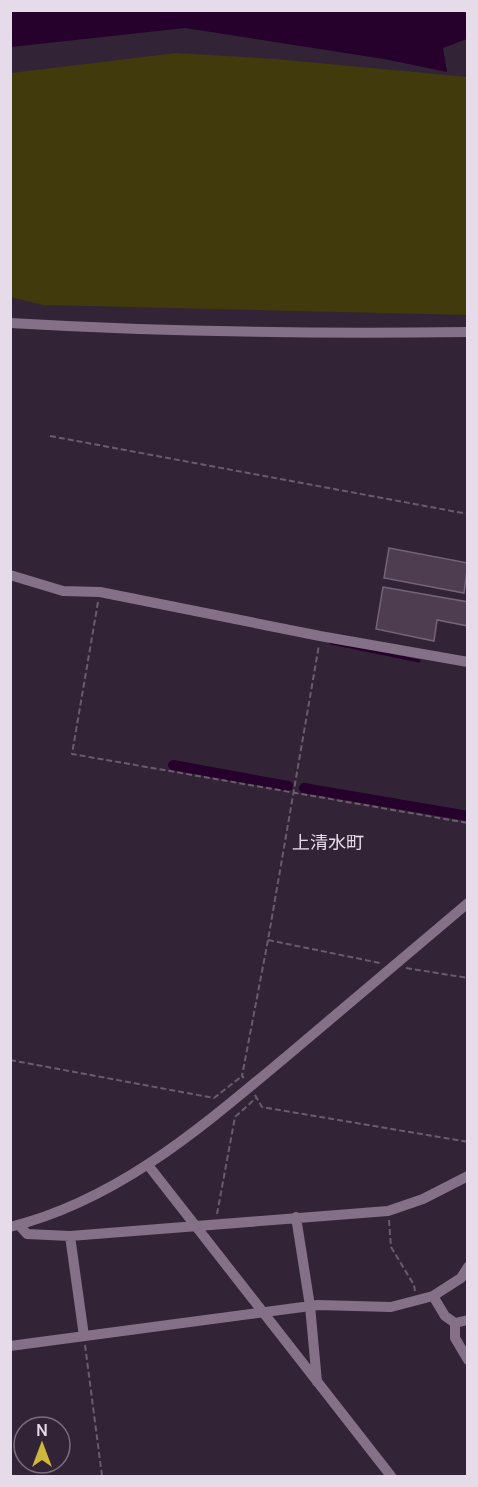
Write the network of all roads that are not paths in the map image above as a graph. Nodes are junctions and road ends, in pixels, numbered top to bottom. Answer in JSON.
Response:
{"nodes":[{"id":1,"x":10,"y":323,"type":"edge"},
{"id":2,"x":468,"y":332,"type":"edge"},
{"id":3,"x":10,"y":575,"type":"edge"},
{"id":4,"x":468,"y":662,"type":"edge"},
{"id":5,"x":468,"y":903,"type":"edge"},
{"id":6,"x":148,"y":1165,"type":"junction"},
{"id":7,"x":468,"y":1176,"type":"edge"},
{"id":8,"x":296,"y":1217,"type":"junction"},
{"id":9,"x":15,"y":1226,"type":"edge"},
{"id":10,"x":199,"y":1227,"type":"junction"},
{"id":11,"x":70,"y":1236,"type":"junction"},
{"id":12,"x":468,"y":1267,"type":"edge"},
{"id":13,"x":433,"y":1296,"type":"junction"},
{"id":14,"x":310,"y":1306,"type":"junction"},
{"id":15,"x":262,"y":1314,"type":"junction"},
{"id":16,"x":468,"y":1320,"type":"edge"},
{"id":17,"x":455,"y":1323,"type":"junction"},
{"id":18,"x":84,"y":1336,"type":"junction"},
{"id":19,"x":10,"y":1346,"type":"edge"},
{"id":20,"x":468,"y":1360,"type":"edge"},
{"id":21,"x":317,"y":1382,"type":"junction"},
{"id":22,"x":392,"y":1476,"type":"edge"}],
"edges":[{"from":1,"to":2,"type":"street"},
{"from":3,"to":4,"type":"street"},
{"from":5,"to":6,"type":"street"},
{"from":6,"to":9,"type":"street"},
{"from":6,"to":10,"type":"street"},
{"from":7,"to":8,"type":"street"},
{"from":8,"to":10,"type":"street"},
{"from":8,"to":14,"type":"street"},
{"from":9,"to":11,"type":"street"},
{"from":10,"to":11,"type":"street"},
{"from":10,"to":15,"type":"street"},
{"from":11,"to":18,"type":"street"},
{"from":12,"to":13,"type":"street"},
{"from":13,"to":14,"type":"street"},
{"from":13,"to":17,"type":"street"},
{"from":14,"to":15,"type":"street"},
{"from":14,"to":21,"type":"street"},
{"from":15,"to":18,"type":"street"},
{"from":15,"to":21,"type":"street"},
{"from":16,"to":17,"type":"street"},
{"from":17,"to":20,"type":"street"},
{"from":18,"to":19,"type":"street"},
{"from":21,"to":22,"type":"street"}]}
